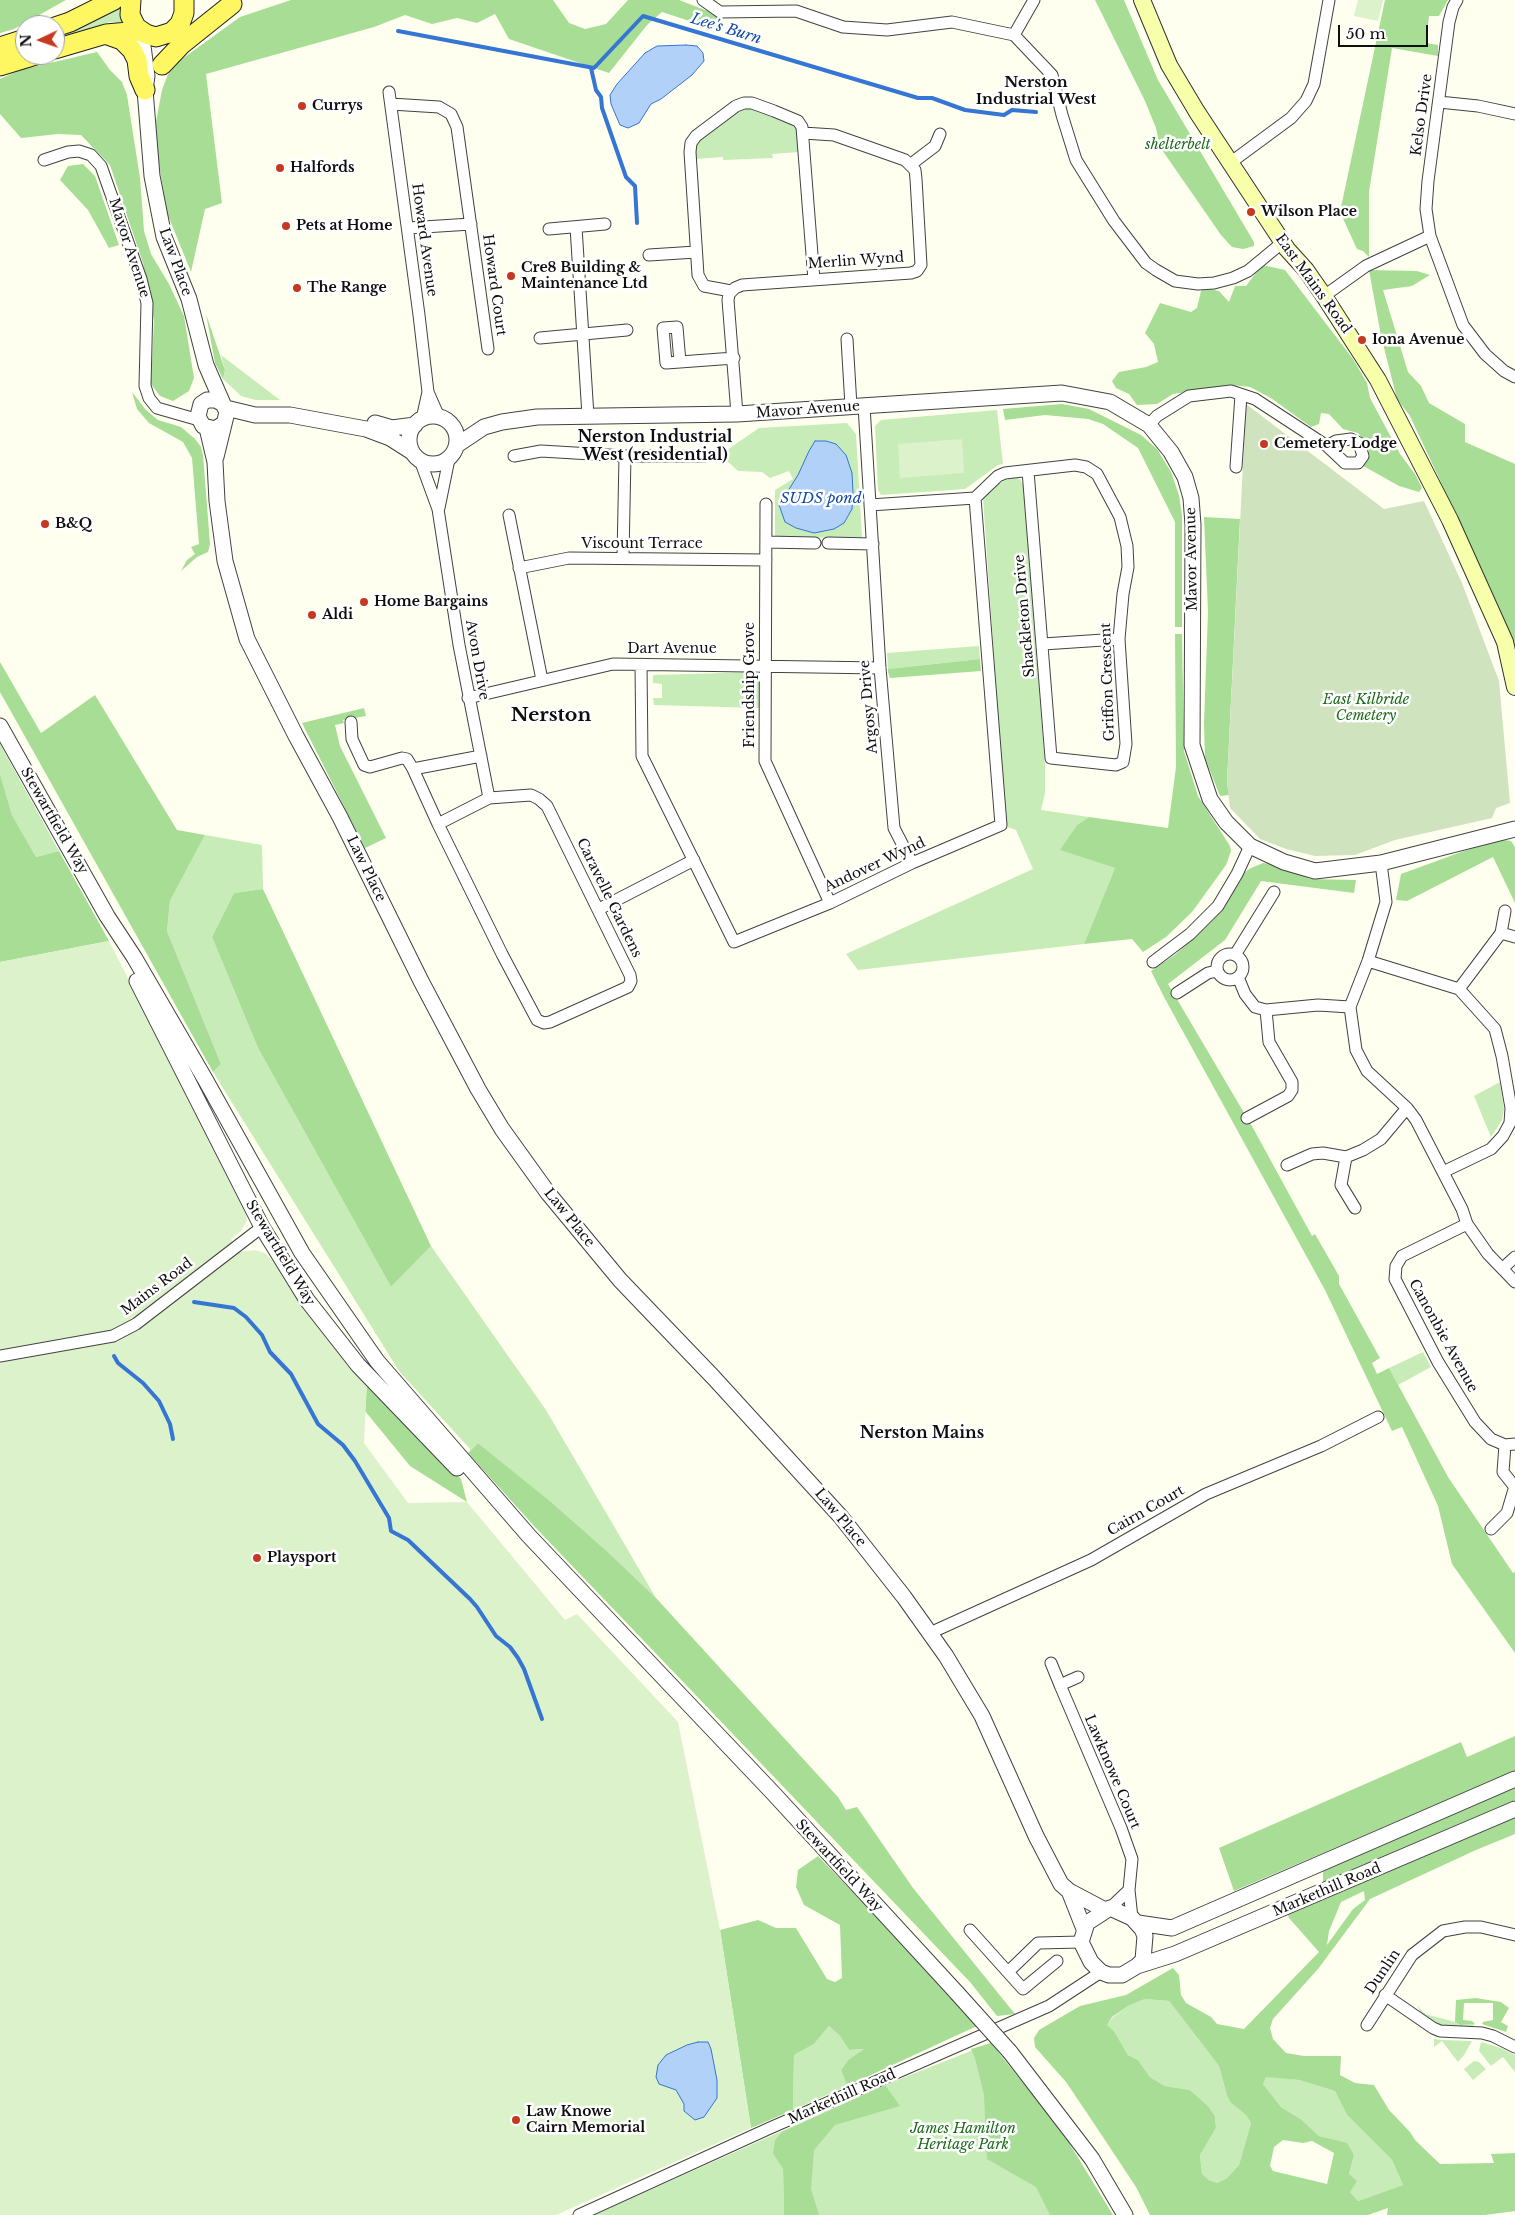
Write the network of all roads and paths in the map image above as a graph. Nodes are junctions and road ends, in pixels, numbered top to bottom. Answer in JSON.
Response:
{"nodes":[{"id":1,"x":88,"y":0,"type":"edge"},
{"id":2,"x":114,"y":0,"type":"edge"},
{"id":3,"x":131,"y":0,"type":"edge"},
{"id":4,"x":184,"y":0,"type":"edge"},
{"id":5,"x":704,"y":0,"type":"edge"},
{"id":6,"x":1034,"y":0,"type":"edge"},
{"id":7,"x":1142,"y":0,"type":"edge"},
{"id":8,"x":1329,"y":0,"type":"edge"},
{"id":9,"x":1457,"y":0,"type":"edge"},
{"id":10,"x":238,"y":2,"type":"edge"},
{"id":11,"x":62,"y":15,"type":"edge"},
{"id":12,"x":65,"y":23,"type":"edge"},
{"id":13,"x":177,"y":29,"type":"junction"},
{"id":14,"x":141,"y":32,"type":"junction"},
{"id":15,"x":106,"y":34,"type":"junction"},
{"id":16,"x":1014,"y":36,"type":"junction"},
{"id":17,"x":15,"y":43,"type":"edge"},
{"id":18,"x":65,"y":46,"type":"edge"},
{"id":19,"x":0,"y":48,"type":"edge"},
{"id":20,"x":15,"y":61,"type":"edge"},
{"id":21,"x":162,"y":65,"type":"junction"},
{"id":22,"x":0,"y":66,"type":"edge"},
{"id":23,"x":145,"y":90,"type":"junction"},
{"id":24,"x":390,"y":98,"type":"joint"},
{"id":25,"x":1439,"y":102,"type":"junction"},
{"id":26,"x":1515,"y":114,"type":"edge"},
{"id":27,"x":149,"y":128,"type":"junction"},
{"id":28,"x":804,"y":133,"type":"junction"},
{"id":29,"x":940,"y":134,"type":"dead end"},
{"id":30,"x":44,"y":160,"type":"dead end"},
{"id":31,"x":1230,"y":163,"type":"junction"},
{"id":32,"x":910,"y":165,"type":"junction"},
{"id":33,"x":471,"y":224,"type":"junction"},
{"id":34,"x":605,"y":224,"type":"dead end"},
{"id":35,"x":576,"y":227,"type":"junction"},
{"id":36,"x":408,"y":228,"type":"junction"},
{"id":37,"x":548,"y":228,"type":"dead end"},
{"id":38,"x":1430,"y":236,"type":"junction"},
{"id":39,"x":1283,"y":242,"type":"junction"},
{"id":40,"x":696,"y":252,"type":"junction"},
{"id":41,"x":649,"y":255,"type":"dead end"},
{"id":42,"x":814,"y":280,"type":"junction"},
{"id":43,"x":731,"y":291,"type":"junction"},
{"id":44,"x":1324,"y":296,"type":"junction"},
{"id":45,"x":627,"y":330,"type":"dead end"},
{"id":46,"x":583,"y":333,"type":"junction"},
{"id":47,"x":540,"y":338,"type":"dead end"},
{"id":48,"x":847,"y":339,"type":"dead end"},
{"id":49,"x":488,"y":349,"type":"dead end"},
{"id":50,"x":734,"y":358,"type":"junction"},
{"id":51,"x":680,"y":362,"type":"dead end"},
{"id":52,"x":206,"y":365,"type":"junction"},
{"id":53,"x":1515,"y":377,"type":"edge"},
{"id":54,"x":428,"y":392,"type":"junction"},
{"id":55,"x":1241,"y":395,"type":"junction"},
{"id":56,"x":857,"y":406,"type":"junction"},
{"id":57,"x":202,"y":414,"type":"junction"},
{"id":58,"x":224,"y":414,"type":"junction"},
{"id":59,"x":737,"y":414,"type":"junction"},
{"id":60,"x":290,"y":415,"type":"junction"},
{"id":61,"x":588,"y":416,"type":"junction"},
{"id":62,"x":439,"y":417,"type":"junction"},
{"id":63,"x":418,"y":422,"type":"junction"},
{"id":64,"x":1149,"y":425,"type":"junction"},
{"id":65,"x":452,"y":426,"type":"junction"},
{"id":66,"x":484,"y":427,"type":"junction"},
{"id":67,"x":457,"y":445,"type":"junction"},
{"id":68,"x":1327,"y":446,"type":"dead end"},
{"id":69,"x":416,"y":456,"type":"junction"},
{"id":70,"x":514,"y":456,"type":"dead end"},
{"id":71,"x":625,"y":456,"type":"junction"},
{"id":72,"x":705,"y":456,"type":"dead end"},
{"id":73,"x":449,"y":459,"type":"junction"},
{"id":74,"x":214,"y":462,"type":"junction"},
{"id":75,"x":1236,"y":467,"type":"dead end"},
{"id":76,"x":1028,"y":471,"type":"junction"},
{"id":77,"x":975,"y":498,"type":"junction"},
{"id":78,"x":766,"y":504,"type":"dead end"},
{"id":79,"x":870,"y":505,"type":"junction"},
{"id":80,"x":438,"y":509,"type":"junction"},
{"id":81,"x":509,"y":515,"type":"dead end"},
{"id":82,"x":766,"y":542,"type":"junction"},
{"id":83,"x":815,"y":543,"type":"dead end"},
{"id":84,"x":828,"y":543,"type":"dead end"},
{"id":85,"x":873,"y":544,"type":"junction"},
{"id":86,"x":623,"y":557,"type":"junction"},
{"id":87,"x":766,"y":560,"type":"junction"},
{"id":88,"x":519,"y":568,"type":"junction"},
{"id":89,"x":1118,"y":639,"type":"junction"},
{"id":90,"x":1043,"y":644,"type":"junction"},
{"id":91,"x":641,"y":665,"type":"junction"},
{"id":92,"x":764,"y":665,"type":"junction"},
{"id":93,"x":880,"y":668,"type":"junction"},
{"id":94,"x":542,"y":680,"type":"junction"},
{"id":95,"x":1515,"y":686,"type":"edge"},
{"id":96,"x":468,"y":698,"type":"junction"},
{"id":97,"x":351,"y":722,"type":"dead end"},
{"id":98,"x":0,"y":726,"type":"edge"},
{"id":99,"x":481,"y":756,"type":"junction"},
{"id":100,"x":1052,"y":758,"type":"joint"},
{"id":101,"x":412,"y":769,"type":"junction"},
{"id":102,"x":490,"y":798,"type":"junction"},
{"id":103,"x":438,"y":824,"type":"junction"},
{"id":104,"x":1515,"y":828,"type":"edge"},
{"id":105,"x":1250,"y":846,"type":"junction"},
{"id":106,"x":694,"y":860,"type":"junction"},
{"id":107,"x":912,"y":863,"type":"junction"},
{"id":108,"x":1382,"y":864,"type":"junction"},
{"id":109,"x":1274,"y":892,"type":"dead end"},
{"id":110,"x":830,"y":903,"type":"junction"},
{"id":111,"x":598,"y":909,"type":"junction"},
{"id":112,"x":1505,"y":911,"type":"dead end"},
{"id":113,"x":107,"y":916,"type":"junction"},
{"id":114,"x":1500,"y":933,"type":"junction"},
{"id":115,"x":1515,"y":937,"type":"edge"},
{"id":116,"x":1235,"y":955,"type":"junction"},
{"id":117,"x":1368,"y":961,"type":"junction"},
{"id":118,"x":1153,"y":962,"type":"dead end"},
{"id":119,"x":1217,"y":971,"type":"junction"},
{"id":120,"x":1238,"y":977,"type":"junction"},
{"id":121,"x":1458,"y":989,"type":"junction"},
{"id":122,"x":1177,"y":993,"type":"dead end"},
{"id":123,"x":1350,"y":1007,"type":"junction"},
{"id":124,"x":1266,"y":1010,"type":"junction"},
{"id":125,"x":1407,"y":1108,"type":"junction"},
{"id":126,"x":1248,"y":1118,"type":"dead end"},
{"id":127,"x":1346,"y":1157,"type":"junction"},
{"id":128,"x":1287,"y":1165,"type":"dead end"},
{"id":129,"x":1443,"y":1172,"type":"junction"},
{"id":130,"x":1355,"y":1208,"type":"dead end"},
{"id":131,"x":1467,"y":1224,"type":"junction"},
{"id":132,"x":262,"y":1228,"type":"junction"},
{"id":133,"x":1515,"y":1257,"type":"edge"},
{"id":134,"x":1503,"y":1268,"type":"junction"},
{"id":135,"x":1515,"y":1282,"type":"edge"},
{"id":136,"x":0,"y":1356,"type":"edge"},
{"id":137,"x":1378,"y":1417,"type":"dead end"},
{"id":138,"x":1510,"y":1444,"type":"edge"},
{"id":139,"x":1515,"y":1486,"type":"edge"},
{"id":140,"x":1491,"y":1529,"type":"dead end"},
{"id":141,"x":529,"y":1536,"type":"junction"},
{"id":142,"x":930,"y":1634,"type":"junction"},
{"id":143,"x":1051,"y":1663,"type":"dead end"},
{"id":144,"x":1078,"y":1677,"type":"dead end"},
{"id":145,"x":1060,"y":1685,"type":"junction"},
{"id":146,"x":1515,"y":1779,"type":"edge"},
{"id":147,"x":1515,"y":1809,"type":"edge"},
{"id":148,"x":1129,"y":1890,"type":"junction"},
{"id":149,"x":1068,"y":1891,"type":"junction"},
{"id":150,"x":1227,"y":1905,"type":"junction"},
{"id":151,"x":1108,"y":1909,"type":"junction"},
{"id":152,"x":1135,"y":1920,"type":"junction"},
{"id":153,"x":1237,"y":1928,"type":"junction"},
{"id":154,"x":970,"y":1930,"type":"dead end"},
{"id":155,"x":1515,"y":1935,"type":"edge"},
{"id":156,"x":1083,"y":1936,"type":"junction"},
{"id":157,"x":1057,"y":1960,"type":"dead end"},
{"id":158,"x":1137,"y":1966,"type":"junction"},
{"id":159,"x":1008,"y":1972,"type":"junction"},
{"id":160,"x":1101,"y":1972,"type":"junction"},
{"id":161,"x":1385,"y":1995,"type":"junction"},
{"id":162,"x":1367,"y":2025,"type":"dead end"},
{"id":163,"x":1515,"y":2046,"type":"edge"},
{"id":164,"x":579,"y":2215,"type":"edge"},
{"id":165,"x":1125,"y":2215,"type":"edge"}],
"edges":[{"from":1,"to":11,"type":"main road"},
{"from":2,"to":12,"type":"main road"},
{"from":3,"to":14,"type":"main road"},
{"from":4,"to":13,"type":"main road"},
{"from":5,"to":16,"type":"street"},
{"from":6,"to":16,"type":"street"},
{"from":7,"to":31,"type":"main road","name":"East Mains Road"},
{"from":8,"to":31,"type":"street"},
{"from":9,"to":25,"type":"street","name":"Kelso Drive"},
{"from":10,"to":13,"type":"main road"},
{"from":10,"to":21,"type":"main road"},
{"from":13,"to":14,"type":"main road"},
{"from":13,"to":21,"type":"street","name":"Law Place"},
{"from":14,"to":15,"type":"main road"},
{"from":14,"to":23,"type":"street","name":"Law Place"},
{"from":15,"to":18,"type":"main road"},
{"from":15,"to":23,"type":"main road"},
{"from":16,"to":39,"type":"street"},
{"from":17,"to":19,"type":"main road"},
{"from":20,"to":22,"type":"main road"},
{"from":21,"to":27,"type":"street","name":"Law Place"},
{"from":23,"to":27,"type":"street","name":"Law Place"},
{"from":24,"to":33,"type":"street","name":"Howard Court"},
{"from":24,"to":36,"type":"street","name":"Howard Avenue"},
{"from":25,"to":26,"type":"street"},
{"from":25,"to":38,"type":"street","name":"Kelso Drive"},
{"from":27,"to":52,"type":"street","name":"Law Place"},
{"from":28,"to":32,"type":"street"},
{"from":28,"to":40,"type":"street"},
{"from":28,"to":42,"type":"street"},
{"from":29,"to":32,"type":"street"},
{"from":30,"to":57,"type":"street","name":"Mavor Avenue"},
{"from":31,"to":39,"type":"main road","name":"East Mains Road"},
{"from":32,"to":42,"type":"street","name":"Merlin Wynd"},
{"from":33,"to":36,"type":"street","name":"Howard Court"},
{"from":33,"to":49,"type":"street","name":"Howard Court"},
{"from":34,"to":35,"type":"street"},
{"from":35,"to":37,"type":"street"},
{"from":35,"to":46,"type":"street"},
{"from":36,"to":54,"type":"street","name":"Howard Avenue"},
{"from":38,"to":44,"type":"street"},
{"from":38,"to":53,"type":"street","name":"Kelso Drive"},
{"from":39,"to":44,"type":"main road","name":"East Mains Road"},
{"from":40,"to":41,"type":"street"},
{"from":40,"to":43,"type":"street"},
{"from":42,"to":43,"type":"street","name":"Merlin Wynd"},
{"from":43,"to":50,"type":"street"},
{"from":44,"to":95,"type":"main road","name":"East Mains Road"},
{"from":45,"to":46,"type":"street"},
{"from":46,"to":47,"type":"street"},
{"from":46,"to":61,"type":"street"},
{"from":48,"to":56,"type":"street","name":"Argosy Drive"},
{"from":50,"to":51,"type":"street"},
{"from":50,"to":59,"type":"street"},
{"from":52,"to":57,"type":"street","name":"Law Place"},
{"from":52,"to":58,"type":"street","name":"Law Place"},
{"from":54,"to":62,"type":"street","name":"Howard Avenue"},
{"from":54,"to":63,"type":"street","name":"Howard Avenue"},
{"from":55,"to":64,"type":"street"},
{"from":55,"to":68,"type":"street"},
{"from":55,"to":75,"type":"street"},
{"from":56,"to":59,"type":"street","name":"Mavor Avenue"},
{"from":56,"to":64,"type":"street","name":"Mavor Avenue"},
{"from":56,"to":79,"type":"street","name":"Argosy Drive"},
{"from":57,"to":58,"type":"street"},
{"from":57,"to":58,"type":"street"},
{"from":57,"to":74,"type":"street","name":"Law Place"},
{"from":58,"to":60,"type":"street"},
{"from":58,"to":74,"type":"street","name":"Law Place"},
{"from":59,"to":61,"type":"street","name":"Mavor Avenue"},
{"from":60,"to":63,"type":"street"},
{"from":60,"to":69,"type":"street"},
{"from":61,"to":66,"type":"street","name":"Mavor Avenue"},
{"from":62,"to":63,"type":"street"},
{"from":62,"to":65,"type":"street"},
{"from":63,"to":69,"type":"street"},
{"from":64,"to":105,"type":"street","name":"Mavor Avenue"},
{"from":65,"to":66,"type":"street","name":"Mavor Avenue"},
{"from":65,"to":67,"type":"street"},
{"from":66,"to":67,"type":"street","name":"Mavor Avenue"},
{"from":67,"to":73,"type":"street"},
{"from":69,"to":73,"type":"street"},
{"from":69,"to":80,"type":"street","name":"Avon Drive"},
{"from":70,"to":71,"type":"street"},
{"from":71,"to":72,"type":"street"},
{"from":71,"to":86,"type":"street"},
{"from":73,"to":80,"type":"street","name":"Avon Drive"},
{"from":74,"to":142,"type":"street","name":"Law Place"},
{"from":76,"to":77,"type":"street","name":"Griffon Crescent"},
{"from":76,"to":89,"type":"street","name":"Griffon Crescent"},
{"from":76,"to":90,"type":"street","name":"Shackleton Drive"},
{"from":77,"to":79,"type":"street"},
{"from":77,"to":107,"type":"street","name":"Andover Wynd"},
{"from":78,"to":82,"type":"street","name":"Friendship Grove"},
{"from":79,"to":85,"type":"street","name":"Argosy Drive"},
{"from":80,"to":96,"type":"street","name":"Avon Drive"},
{"from":81,"to":88,"type":"street"},
{"from":82,"to":83,"type":"street"},
{"from":82,"to":87,"type":"street","name":"Friendship Grove"},
{"from":84,"to":85,"type":"street"},
{"from":85,"to":93,"type":"street","name":"Argosy Drive"},
{"from":86,"to":87,"type":"street","name":"Viscount Terrace"},
{"from":86,"to":88,"type":"street","name":"Viscount Terrace"},
{"from":87,"to":92,"type":"street","name":"Friendship Grove"},
{"from":88,"to":94,"type":"street"},
{"from":89,"to":90,"type":"street"},
{"from":89,"to":100,"type":"street","name":"Griffon Crescent"},
{"from":90,"to":100,"type":"street","name":"Shackleton Drive"},
{"from":91,"to":92,"type":"street","name":"Dart Avenue"},
{"from":91,"to":94,"type":"street","name":"Dart Avenue"},
{"from":91,"to":106,"type":"street","name":"Andover Wynd"},
{"from":92,"to":93,"type":"street","name":"Dart Avenue"},
{"from":92,"to":110,"type":"street","name":"Friendship Grove"},
{"from":93,"to":107,"type":"street","name":"Argosy Drive"},
{"from":94,"to":96,"type":"street","name":"Dart Avenue"},
{"from":96,"to":99,"type":"street","name":"Avon Drive"},
{"from":97,"to":101,"type":"street"},
{"from":98,"to":113,"type":"street","name":"Stewartfield Way"},
{"from":99,"to":101,"type":"street"},
{"from":99,"to":102,"type":"street","name":"Avon Drive"},
{"from":101,"to":103,"type":"street"},
{"from":102,"to":103,"type":"street","name":"Caravelle Gardens"},
{"from":102,"to":111,"type":"street","name":"Caravelle Gardens"},
{"from":103,"to":111,"type":"street","name":"Caravelle Gardens"},
{"from":104,"to":108,"type":"street","name":"Mavor Avenue"},
{"from":105,"to":108,"type":"street","name":"Mavor Avenue"},
{"from":105,"to":118,"type":"street"},
{"from":106,"to":110,"type":"street","name":"Andover Wynd"},
{"from":106,"to":111,"type":"street"},
{"from":107,"to":110,"type":"street","name":"Andover Wynd"},
{"from":108,"to":117,"type":"street"},
{"from":109,"to":116,"type":"street"},
{"from":112,"to":114,"type":"street"},
{"from":113,"to":132,"type":"street","name":"Stewartfield Way"},
{"from":113,"to":141,"type":"street","name":"Stewartfield Way"},
{"from":114,"to":115,"type":"street"},
{"from":114,"to":121,"type":"street"},
{"from":116,"to":119,"type":"street"},
{"from":116,"to":120,"type":"street"},
{"from":117,"to":121,"type":"street"},
{"from":117,"to":123,"type":"street"},
{"from":119,"to":120,"type":"street"},
{"from":119,"to":122,"type":"street"},
{"from":120,"to":124,"type":"street"},
{"from":121,"to":129,"type":"street"},
{"from":123,"to":124,"type":"street"},
{"from":123,"to":125,"type":"street"},
{"from":124,"to":126,"type":"street"},
{"from":125,"to":127,"type":"street"},
{"from":125,"to":129,"type":"street"},
{"from":127,"to":128,"type":"street"},
{"from":127,"to":130,"type":"street"},
{"from":129,"to":131,"type":"street"},
{"from":131,"to":134,"type":"street"},
{"from":131,"to":138,"type":"street","name":"Canonbie Avenue"},
{"from":132,"to":136,"type":"street","name":"Mains Road"},
{"from":132,"to":141,"type":"street","name":"Stewartfield Way"},
{"from":133,"to":134,"type":"street"},
{"from":134,"to":135,"type":"street"},
{"from":137,"to":142,"type":"street","name":"Cairn Court"},
{"from":138,"to":139,"type":"street"},
{"from":139,"to":140,"type":"street"},
{"from":141,"to":165,"type":"street","name":"Stewartfield Way","bridge":true},
{"from":142,"to":149,"type":"street","name":"Law Place"},
{"from":143,"to":145,"type":"street","name":"Lawknowe Court"},
{"from":144,"to":145,"type":"street"},
{"from":145,"to":148,"type":"street","name":"Lawknowe Court"},
{"from":146,"to":150,"type":"street","name":"Markethill Road"},
{"from":147,"to":153,"type":"street","name":"Markethill Road"},
{"from":148,"to":151,"type":"street"},
{"from":148,"to":152,"type":"street","name":"Lawknowe Court"},
{"from":149,"to":151,"type":"street","name":"Law Place"},
{"from":149,"to":156,"type":"street","name":"Law Place"},
{"from":150,"to":152,"type":"street","name":"Markethill Road"},
{"from":150,"to":153,"type":"street"},
{"from":151,"to":152,"type":"street"},
{"from":151,"to":156,"type":"street"},
{"from":152,"to":158,"type":"street"},
{"from":153,"to":158,"type":"street","name":"Markethill Road"},
{"from":154,"to":159,"type":"street"},
{"from":155,"to":161,"type":"street","name":"Dunlin"},
{"from":156,"to":159,"type":"street"},
{"from":156,"to":160,"type":"street"},
{"from":157,"to":159,"type":"street"},
{"from":158,"to":160,"type":"street"},
{"from":160,"to":164,"type":"street","name":"Markethill Road"},
{"from":161,"to":162,"type":"street","name":"Dunlin"},
{"from":161,"to":163,"type":"street"}]}
